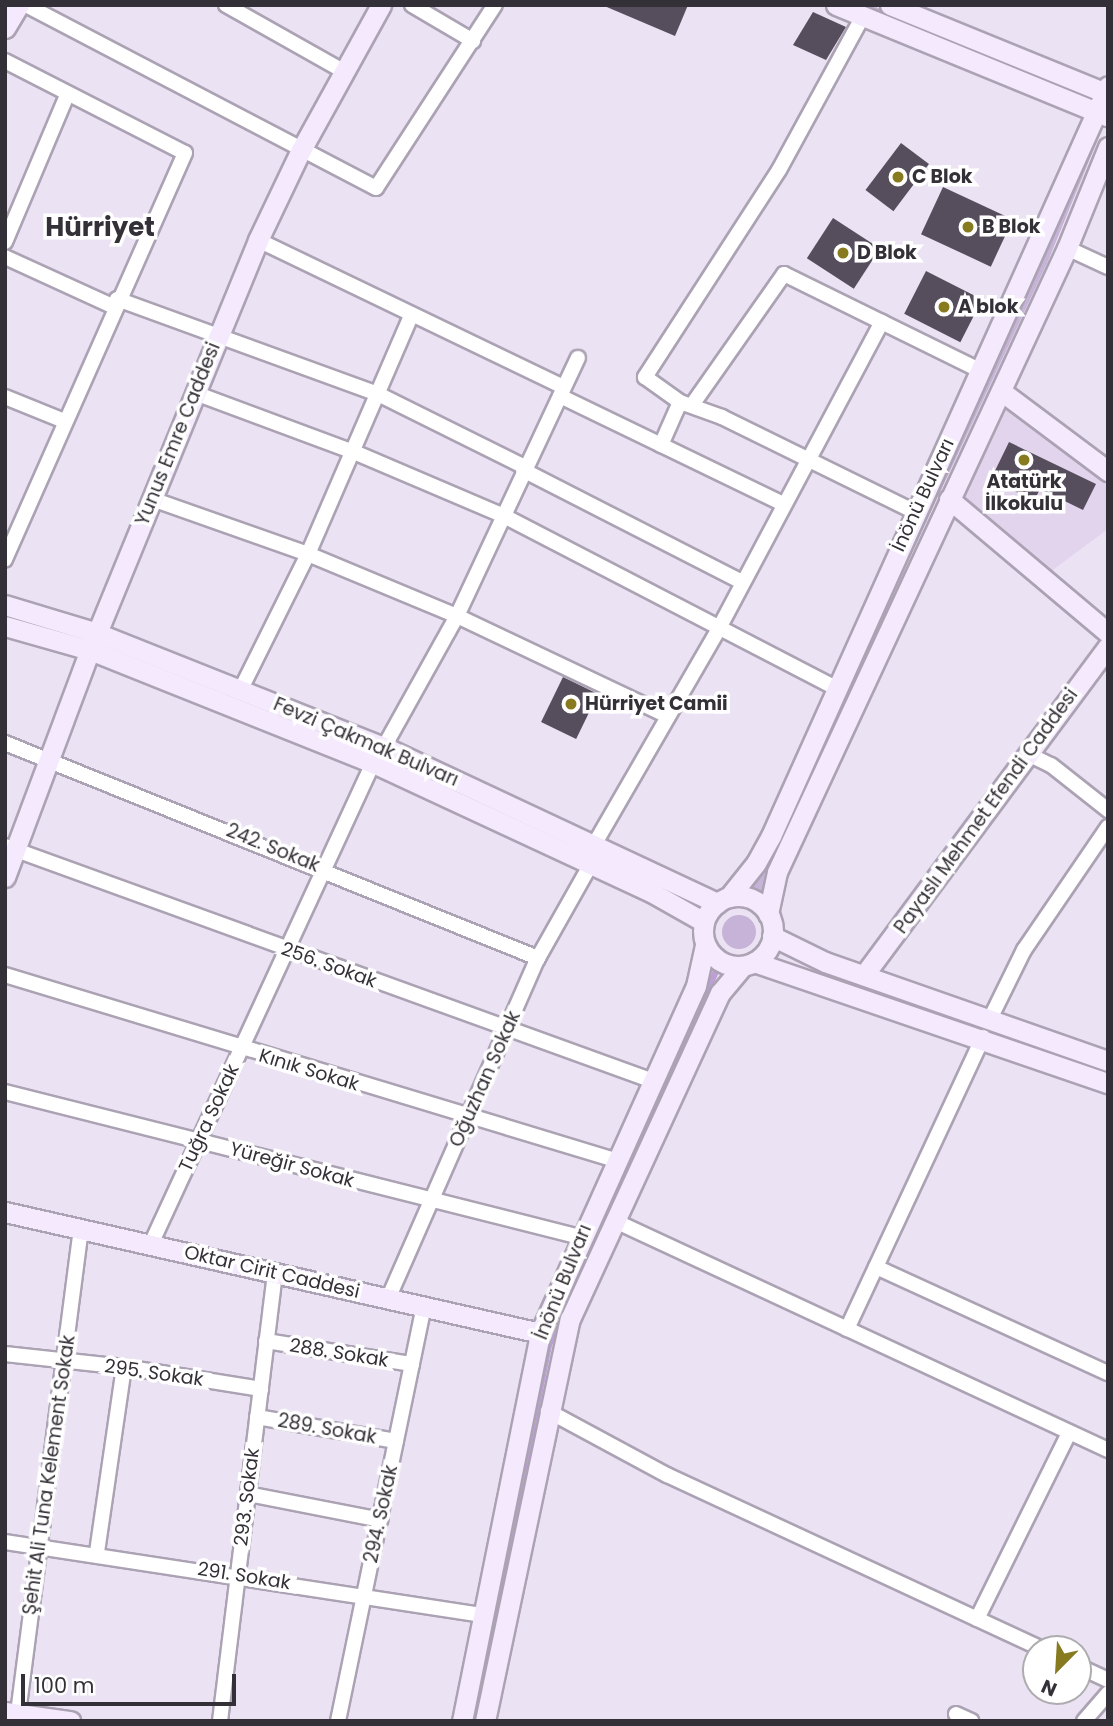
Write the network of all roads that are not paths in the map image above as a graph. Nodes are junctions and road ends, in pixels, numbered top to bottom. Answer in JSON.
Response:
{"nodes":[{"id":1,"x":19,"y":5,"type":"edge"},
{"id":2,"x":26,"y":5,"type":"edge"},
{"id":3,"x":226,"y":5,"type":"edge"},
{"id":4,"x":382,"y":5,"type":"edge"},
{"id":5,"x":412,"y":5,"type":"edge"},
{"id":6,"x":495,"y":5,"type":"edge"},
{"id":7,"x":836,"y":5,"type":"edge"},
{"id":8,"x":890,"y":5,"type":"edge"},
{"id":9,"x":863,"y":16,"type":"junction"},
{"id":10,"x":5,"y":28,"type":"edge"},
{"id":11,"x":472,"y":41,"type":"junction"},
{"id":12,"x":5,"y":61,"type":"edge"},
{"id":13,"x":345,"y":72,"type":"junction"},
{"id":14,"x":1107,"y":91,"type":"edge"},
{"id":15,"x":67,"y":95,"type":"junction"},
{"id":16,"x":1103,"y":115,"type":"edge"},
{"id":17,"x":301,"y":150,"type":"junction"},
{"id":18,"x":1105,"y":155,"type":"edge"},
{"id":19,"x":258,"y":240,"type":"junction"},
{"id":20,"x":5,"y":242,"type":"edge"},
{"id":21,"x":1067,"y":248,"type":"junction"},
{"id":22,"x":5,"y":257,"type":"edge"},
{"id":23,"x":1108,"y":267,"type":"edge"},
{"id":24,"x":116,"y":303,"type":"junction"},
{"id":25,"x":411,"y":316,"type":"junction"},
{"id":26,"x":882,"y":322,"type":"junction"},
{"id":27,"x":218,"y":337,"type":"junction"},
{"id":28,"x":578,"y":358,"type":"dead end"},
{"id":29,"x":981,"y":371,"type":"junction"},
{"id":30,"x":562,"y":391,"type":"junction"},
{"id":31,"x":1002,"y":391,"type":"junction"},
{"id":32,"x":195,"y":393,"type":"junction"},
{"id":33,"x":378,"y":394,"type":"junction"},
{"id":34,"x":5,"y":397,"type":"edge"},
{"id":35,"x":686,"y":403,"type":"junction"},
{"id":36,"x":64,"y":421,"type":"junction"},
{"id":37,"x":661,"y":445,"type":"junction"},
{"id":38,"x":354,"y":452,"type":"junction"},
{"id":39,"x":805,"y":460,"type":"junction"},
{"id":40,"x":1107,"y":468,"type":"edge"},
{"id":41,"x":524,"y":469,"type":"junction"},
{"id":42,"x":152,"y":499,"type":"junction"},
{"id":43,"x":950,"y":499,"type":"junction"},
{"id":44,"x":783,"y":504,"type":"junction"},
{"id":45,"x":915,"y":512,"type":"junction"},
{"id":46,"x":502,"y":515,"type":"junction"},
{"id":47,"x":9,"y":537,"type":"edge"},
{"id":48,"x":308,"y":554,"type":"junction"},
{"id":49,"x":5,"y":560,"type":"edge"},
{"id":50,"x":742,"y":582,"type":"junction"},
{"id":51,"x":5,"y":605,"type":"edge"},
{"id":52,"x":457,"y":616,"type":"junction"},
{"id":53,"x":5,"y":626,"type":"edge"},
{"id":54,"x":718,"y":629,"type":"junction"},
{"id":55,"x":1108,"y":633,"type":"edge"},
{"id":56,"x":93,"y":642,"type":"junction"},
{"id":57,"x":1108,"y":647,"type":"edge"},
{"id":58,"x":836,"y":688,"type":"junction"},
{"id":59,"x":241,"y":689,"type":"junction"},
{"id":60,"x":668,"y":716,"type":"junction"},
{"id":61,"x":5,"y":743,"type":"edge"},
{"id":62,"x":384,"y":747,"type":"junction"},
{"id":63,"x":1028,"y":754,"type":"junction"},
{"id":64,"x":51,"y":759,"type":"junction"},
{"id":65,"x":373,"y":764,"type":"junction"},
{"id":66,"x":1108,"y":810,"type":"edge"},
{"id":67,"x":1108,"y":827,"type":"edge"},
{"id":68,"x":11,"y":848,"type":"edge"},
{"id":69,"x":593,"y":855,"type":"junction"},
{"id":70,"x":323,"y":868,"type":"junction"},
{"id":71,"x":5,"y":877,"type":"edge"},
{"id":72,"x":723,"y":900,"type":"junction"},
{"id":73,"x":768,"y":914,"type":"junction"},
{"id":74,"x":704,"y":922,"type":"junction"},
{"id":75,"x":772,"y":936,"type":"junction"},
{"id":76,"x":705,"y":945,"type":"junction"},
{"id":77,"x":286,"y":950,"type":"junction"},
{"id":78,"x":538,"y":958,"type":"junction"},
{"id":79,"x":748,"y":964,"type":"junction"},
{"id":80,"x":5,"y":975,"type":"edge"},
{"id":81,"x":864,"y":975,"type":"junction"},
{"id":82,"x":991,"y":1017,"type":"junction"},
{"id":83,"x":506,"y":1031,"type":"junction"},
{"id":84,"x":983,"y":1037,"type":"junction"},
{"id":85,"x":240,"y":1049,"type":"junction"},
{"id":86,"x":1108,"y":1061,"type":"edge"},
{"id":87,"x":653,"y":1081,"type":"junction"},
{"id":88,"x":1108,"y":1083,"type":"edge"},
{"id":89,"x":5,"y":1092,"type":"edge"},
{"id":90,"x":468,"y":1118,"type":"junction"},
{"id":91,"x":198,"y":1140,"type":"junction"},
{"id":92,"x":615,"y":1160,"type":"junction"},
{"id":93,"x":431,"y":1201,"type":"junction"},
{"id":94,"x":5,"y":1212,"type":"edge"},
{"id":95,"x":615,"y":1221,"type":"junction"},
{"id":96,"x":81,"y":1228,"type":"junction"},
{"id":97,"x":580,"y":1237,"type":"junction"},
{"id":98,"x":151,"y":1244,"type":"junction"},
{"id":99,"x":876,"y":1267,"type":"junction"},
{"id":100,"x":275,"y":1273,"type":"junction"},
{"id":101,"x":388,"y":1299,"type":"junction"},
{"id":102,"x":424,"y":1307,"type":"junction"},
{"id":103,"x":847,"y":1329,"type":"junction"},
{"id":104,"x":540,"y":1333,"type":"junction"},
{"id":105,"x":266,"y":1341,"type":"junction"},
{"id":106,"x":5,"y":1354,"type":"edge"},
{"id":107,"x":64,"y":1363,"type":"junction"},
{"id":108,"x":412,"y":1364,"type":"junction"},
{"id":109,"x":124,"y":1367,"type":"junction"},
{"id":110,"x":1108,"y":1373,"type":"edge"},
{"id":111,"x":261,"y":1389,"type":"junction"},
{"id":112,"x":548,"y":1411,"type":"junction"},
{"id":113,"x":257,"y":1417,"type":"junction"},
{"id":114,"x":1069,"y":1433,"type":"junction"},
{"id":115,"x":396,"y":1441,"type":"junction"},
{"id":116,"x":1108,"y":1450,"type":"edge"},
{"id":117,"x":248,"y":1494,"type":"junction"},
{"id":118,"x":380,"y":1520,"type":"junction"},
{"id":119,"x":5,"y":1542,"type":"edge"},
{"id":120,"x":40,"y":1548,"type":"junction"},
{"id":121,"x":97,"y":1552,"type":"junction"},
{"id":122,"x":238,"y":1575,"type":"junction"},
{"id":123,"x":365,"y":1596,"type":"junction"},
{"id":124,"x":482,"y":1615,"type":"junction"},
{"id":125,"x":977,"y":1619,"type":"junction"},
{"id":126,"x":1022,"y":1640,"type":"edge"},
{"id":127,"x":1092,"y":1673,"type":"edge"},
{"id":128,"x":1108,"y":1680,"type":"edge"},
{"id":129,"x":1108,"y":1693,"type":"edge"},
{"id":130,"x":956,"y":1714,"type":"dead end"},
{"id":131,"x":13,"y":1715,"type":"edge"},
{"id":132,"x":70,"y":1721,"type":"edge"},
{"id":133,"x":220,"y":1721,"type":"edge"},
{"id":134,"x":338,"y":1721,"type":"edge"},
{"id":135,"x":462,"y":1721,"type":"edge"},
{"id":136,"x":485,"y":1721,"type":"edge"},
{"id":137,"x":971,"y":1721,"type":"edge"},
{"id":138,"x":1084,"y":1721,"type":"edge"}],
"edges":[{"from":1,"to":10,"type":"main road"},
{"from":2,"to":17,"type":"street"},
{"from":3,"to":13,"type":"street"},
{"from":4,"to":13,"type":"main road","name":"Yunus Emre Caddesi"},
{"from":5,"to":11,"type":"street"},
{"from":6,"to":11,"type":"street"},
{"from":7,"to":9,"type":"main road"},
{"from":8,"to":14,"type":"main road"},
{"from":9,"to":16,"type":"main road"},
{"from":9,"to":35,"type":"street"},
{"from":11,"to":17,"type":"street"},
{"from":12,"to":15,"type":"street"},
{"from":13,"to":17,"type":"main road","name":"Yunus Emre Caddesi"},
{"from":14,"to":16,"type":"main road","name":"İnönü Bulvarı"},
{"from":15,"to":20,"type":"street"},
{"from":15,"to":24,"type":"street"},
{"from":16,"to":29,"type":"main road","name":"İnönü Bulvarı"},
{"from":17,"to":19,"type":"main road","name":"Yunus Emre Caddesi"},
{"from":18,"to":21,"type":"main road"},
{"from":19,"to":25,"type":"street"},
{"from":19,"to":27,"type":"main road","name":"Yunus Emre Caddesi"},
{"from":21,"to":23,"type":"street"},
{"from":21,"to":31,"type":"main road"},
{"from":22,"to":24,"type":"street"},
{"from":24,"to":27,"type":"street"},
{"from":24,"to":36,"type":"street"},
{"from":25,"to":30,"type":"street"},
{"from":25,"to":33,"type":"street"},
{"from":26,"to":29,"type":"street"},
{"from":26,"to":35,"type":"street"},
{"from":26,"to":39,"type":"street","name":"Oğuzhan Sokak"},
{"from":27,"to":32,"type":"main road","name":"Yunus Emre Caddesi"},
{"from":27,"to":33,"type":"street"},
{"from":28,"to":30,"type":"street"},
{"from":29,"to":45,"type":"main road","name":"İnönü Bulvarı"},
{"from":30,"to":37,"type":"street"},
{"from":30,"to":41,"type":"street"},
{"from":31,"to":40,"type":"main road"},
{"from":31,"to":43,"type":"main road"},
{"from":32,"to":38,"type":"street"},
{"from":32,"to":42,"type":"main road","name":"Yunus Emre Caddesi"},
{"from":33,"to":38,"type":"street"},
{"from":33,"to":41,"type":"street"},
{"from":34,"to":36,"type":"street"},
{"from":35,"to":37,"type":"street"},
{"from":35,"to":39,"type":"street"},
{"from":36,"to":47,"type":"street"},
{"from":37,"to":44,"type":"street"},
{"from":38,"to":46,"type":"street"},
{"from":38,"to":48,"type":"street"},
{"from":39,"to":44,"type":"street","name":"Oğuzhan Sokak"},
{"from":39,"to":45,"type":"street"},
{"from":41,"to":46,"type":"street"},
{"from":41,"to":50,"type":"street"},
{"from":42,"to":48,"type":"street"},
{"from":42,"to":56,"type":"main road","name":"Yunus Emre Caddesi"},
{"from":43,"to":55,"type":"main road"},
{"from":43,"to":73,"type":"main road"},
{"from":44,"to":50,"type":"street","name":"Oğuzhan Sokak"},
{"from":45,"to":58,"type":"main road","name":"İnönü Bulvarı"},
{"from":46,"to":52,"type":"street"},
{"from":46,"to":54,"type":"street"},
{"from":47,"to":49,"type":"street"},
{"from":48,"to":52,"type":"street"},
{"from":48,"to":59,"type":"street"},
{"from":50,"to":54,"type":"street","name":"Oğuzhan Sokak"},
{"from":51,"to":56,"type":"main road","name":"Fevzi Çakmak Bulvarı"},
{"from":52,"to":60,"type":"street"},
{"from":52,"to":62,"type":"street"},
{"from":53,"to":56,"type":"main road","name":"Fevzi Çakmak Bulvarı"},
{"from":54,"to":58,"type":"street"},
{"from":54,"to":60,"type":"street","name":"Oğuzhan Sokak"},
{"from":56,"to":59,"type":"main road","name":"Fevzi Çakmak Bulvarı"},
{"from":56,"to":64,"type":"main road","name":"Yunus Emre Caddesi"},
{"from":56,"to":65,"type":"main road","name":"Fevzi Çakmak Bulvarı"},
{"from":57,"to":63,"type":"main road","name":"Payaslı Mehmet Efendi Caddesi"},
{"from":58,"to":72,"type":"main road","name":"İnönü Bulvarı"},
{"from":59,"to":62,"type":"main road","name":"Fevzi Çakmak Bulvarı"},
{"from":60,"to":69,"type":"street","name":"Oğuzhan Sokak"},
{"from":61,"to":64,"type":"street","name":"242. Sokak"},
{"from":62,"to":69,"type":"main road","name":"Fevzi Çakmak Bulvarı"},
{"from":63,"to":66,"type":"street"},
{"from":63,"to":81,"type":"main road","name":"Payaslı Mehmet Efendi Caddesi"},
{"from":64,"to":68,"type":"main road","name":"Yunus Emre Caddesi"},
{"from":64,"to":70,"type":"street","name":"242. Sokak"},
{"from":65,"to":69,"type":"main road","name":"Fevzi Çakmak Bulvarı"},
{"from":65,"to":70,"type":"street","name":"Tuğra Sokak"},
{"from":67,"to":82,"type":"street"},
{"from":68,"to":71,"type":"main road","name":"Yunus Emre Caddesi"},
{"from":68,"to":77,"type":"street","name":"256. Sokak"},
{"from":69,"to":72,"type":"main road","name":"Fevzi Çakmak Bulvarı"},
{"from":69,"to":74,"type":"main road","name":"Fevzi Çakmak Bulvarı"},
{"from":69,"to":78,"type":"street","name":"Oğuzhan Sokak"},
{"from":70,"to":77,"type":"street","name":"Tuğra Sokak"},
{"from":70,"to":78,"type":"street","name":"242. Sokak"},
{"from":72,"to":73,"type":"main road"},
{"from":72,"to":74,"type":"main road"},
{"from":73,"to":75,"type":"main road"},
{"from":74,"to":76,"type":"main road"},
{"from":75,"to":79,"type":"main road"},
{"from":75,"to":81,"type":"main road"},
{"from":76,"to":79,"type":"main road"},
{"from":76,"to":87,"type":"main road","name":"İnönü Bulvarı"},
{"from":77,"to":83,"type":"street","name":"256. Sokak"},
{"from":77,"to":85,"type":"street","name":"Tuğra Sokak"},
{"from":78,"to":83,"type":"street","name":"Oğuzhan Sokak"},
{"from":79,"to":84,"type":"main road"},
{"from":79,"to":95,"type":"main road","name":"İnönü Bulvarı"},
{"from":80,"to":85,"type":"street","name":"Kınık Sokak"},
{"from":81,"to":82,"type":"main road"},
{"from":82,"to":86,"type":"main road"},
{"from":83,"to":87,"type":"street","name":"256. Sokak"},
{"from":83,"to":90,"type":"street","name":"Oğuzhan Sokak"},
{"from":84,"to":88,"type":"main road"},
{"from":84,"to":99,"type":"street"},
{"from":85,"to":90,"type":"street","name":"Kınık Sokak"},
{"from":85,"to":91,"type":"street","name":"Tuğra Sokak"},
{"from":87,"to":92,"type":"main road","name":"İnönü Bulvarı"},
{"from":89,"to":91,"type":"street","name":"Yüreğir Sokak"},
{"from":90,"to":92,"type":"street","name":"Kınık Sokak"},
{"from":90,"to":93,"type":"street","name":"Oğuzhan Sokak"},
{"from":91,"to":93,"type":"street","name":"Yüreğir Sokak"},
{"from":91,"to":98,"type":"street","name":"Tuğra Sokak"},
{"from":92,"to":97,"type":"main road","name":"İnönü Bulvarı"},
{"from":93,"to":97,"type":"street","name":"Yüreğir Sokak"},
{"from":93,"to":101,"type":"street","name":"Oğuzhan Sokak"},
{"from":94,"to":96,"type":"main road","name":"Oktar Cirit Caddesi"},
{"from":95,"to":103,"type":"street"},
{"from":95,"to":112,"type":"main road","name":"İnönü Bulvarı"},
{"from":96,"to":98,"type":"main road","name":"Oktar Cirit Caddesi"},
{"from":96,"to":107,"type":"street","name":"Şehit Ali Tuna Kelement Sokak"},
{"from":97,"to":104,"type":"main road","name":"İnönü Bulvarı"},
{"from":98,"to":100,"type":"main road","name":"Oktar Cirit Caddesi"},
{"from":99,"to":103,"type":"street"},
{"from":99,"to":110,"type":"street"},
{"from":100,"to":101,"type":"main road","name":"Oktar Cirit Caddesi"},
{"from":100,"to":105,"type":"street","name":"293. Sokak"},
{"from":101,"to":102,"type":"main road","name":"Oktar Cirit Caddesi"},
{"from":102,"to":104,"type":"main road","name":"Oktar Cirit Caddesi"},
{"from":102,"to":108,"type":"street","name":"294. Sokak"},
{"from":103,"to":114,"type":"street"},
{"from":104,"to":124,"type":"main road","name":"İnönü Bulvarı"},
{"from":105,"to":108,"type":"street","name":"288. Sokak"},
{"from":105,"to":111,"type":"street","name":"293. Sokak"},
{"from":106,"to":107,"type":"street","name":"295. Sokak"},
{"from":107,"to":109,"type":"street","name":"295. Sokak"},
{"from":107,"to":120,"type":"street","name":"Şehit Ali Tuna Kelement Sokak"},
{"from":108,"to":115,"type":"street","name":"294. Sokak"},
{"from":109,"to":111,"type":"street","name":"295. Sokak"},
{"from":109,"to":121,"type":"street"},
{"from":111,"to":113,"type":"street","name":"293. Sokak"},
{"from":112,"to":125,"type":"street"},
{"from":112,"to":136,"type":"main road","name":"İnönü Bulvarı"},
{"from":113,"to":115,"type":"street","name":"289. Sokak"},
{"from":113,"to":117,"type":"street","name":"293. Sokak"},
{"from":114,"to":116,"type":"street"},
{"from":114,"to":125,"type":"street"},
{"from":115,"to":118,"type":"street","name":"294. Sokak"},
{"from":117,"to":118,"type":"street"},
{"from":117,"to":122,"type":"street","name":"293. Sokak"},
{"from":118,"to":123,"type":"street","name":"294. Sokak"},
{"from":119,"to":120,"type":"street","name":"291. Sokak"},
{"from":120,"to":121,"type":"street","name":"291. Sokak"},
{"from":120,"to":131,"type":"street","name":"Şehit Ali Tuna Kelement Sokak"},
{"from":121,"to":122,"type":"street","name":"291. Sokak"},
{"from":122,"to":123,"type":"street","name":"291. Sokak"},
{"from":122,"to":133,"type":"street","name":"293. Sokak"},
{"from":123,"to":124,"type":"street","name":"291. Sokak"},
{"from":123,"to":134,"type":"street","name":"294. Sokak"},
{"from":124,"to":135,"type":"main road","name":"İnönü Bulvarı"},
{"from":125,"to":126,"type":"street"},
{"from":127,"to":128,"type":"street"},
{"from":129,"to":138,"type":"street"},
{"from":130,"to":137,"type":"street"},
{"from":131,"to":132,"type":"main road"}]}
